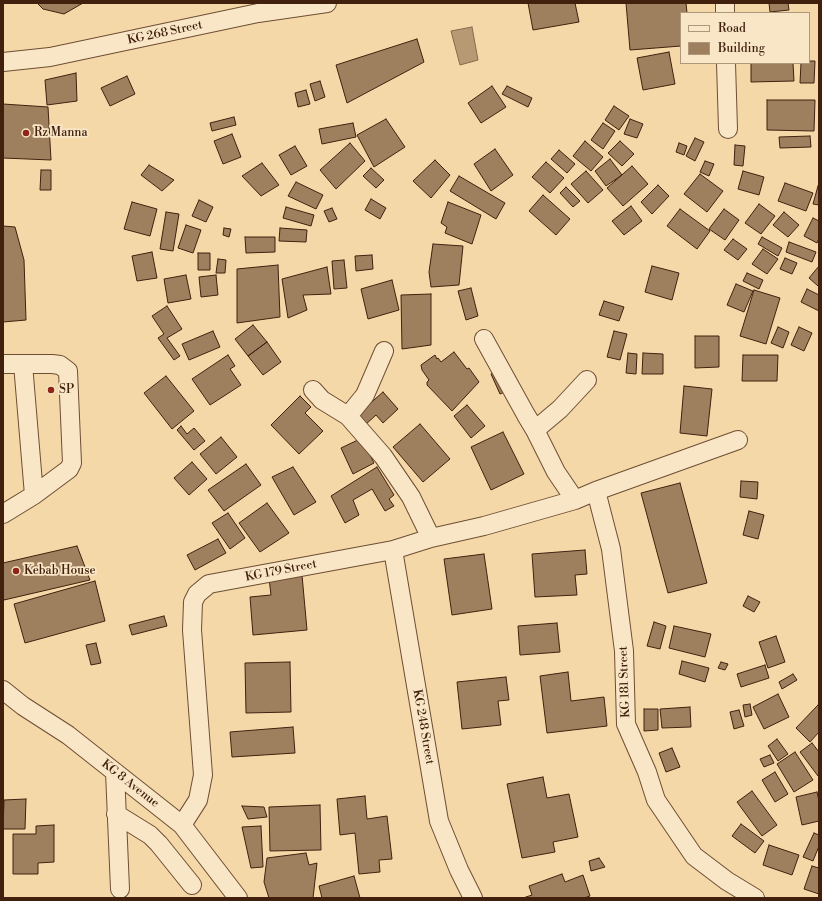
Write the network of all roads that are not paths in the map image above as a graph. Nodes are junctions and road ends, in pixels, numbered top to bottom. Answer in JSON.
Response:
{"nodes":[{"id":1,"x":327,"y":3,"type":"edge"},
{"id":2,"x":3,"y":62,"type":"edge"},
{"id":3,"x":726,"y":64,"type":"edge"},
{"id":4,"x":728,"y":129,"type":"dead end"},
{"id":5,"x":484,"y":339,"type":"dead end"},
{"id":6,"x":384,"y":351,"type":"dead end"},
{"id":7,"x":3,"y":364,"type":"edge"},
{"id":8,"x":23,"y":364,"type":"junction"},
{"id":9,"x":587,"y":380,"type":"dead end"},
{"id":10,"x":313,"y":390,"type":"dead end"},
{"id":11,"x":348,"y":416,"type":"junction"},
{"id":12,"x":535,"y":430,"type":"junction"},
{"id":13,"x":738,"y":440,"type":"dead end"},
{"id":14,"x":596,"y":491,"type":"junction"},
{"id":15,"x":34,"y":495,"type":"junction"},
{"id":16,"x":576,"y":500,"type":"junction"},
{"id":17,"x":3,"y":514,"type":"edge"},
{"id":18,"x":431,"y":538,"type":"junction"},
{"id":19,"x":393,"y":550,"type":"junction"},
{"id":20,"x":3,"y":690,"type":"edge"},
{"id":21,"x":114,"y":772,"type":"junction"},
{"id":22,"x":116,"y":814,"type":"junction"},
{"id":23,"x":182,"y":825,"type":"junction"},
{"id":24,"x":192,"y":885,"type":"dead end"},
{"id":25,"x":120,"y":890,"type":"dead end"},
{"id":26,"x":238,"y":898,"type":"edge"},
{"id":27,"x":473,"y":898,"type":"edge"},
{"id":28,"x":755,"y":898,"type":"edge"}],
"edges":[{"from":1,"to":2,"type":"street","name":"KG 268 Street"},
{"from":3,"to":4,"type":"street"},
{"from":5,"to":12,"type":"street"},
{"from":6,"to":11,"type":"street"},
{"from":7,"to":8,"type":"street"},
{"from":8,"to":15,"type":"street"},
{"from":8,"to":15,"type":"street"},
{"from":9,"to":12,"type":"street"},
{"from":10,"to":11,"type":"street"},
{"from":11,"to":18,"type":"street"},
{"from":12,"to":16,"type":"street"},
{"from":13,"to":14,"type":"street","name":"KG 179 Street"},
{"from":14,"to":16,"type":"street","name":"KG 179 Street"},
{"from":14,"to":28,"type":"street","name":"KG 181 Street"},
{"from":15,"to":17,"type":"street"},
{"from":16,"to":18,"type":"street","name":"KG 179 Street"},
{"from":18,"to":19,"type":"street","name":"KG 179 Street"},
{"from":19,"to":23,"type":"street","name":"KG 179 Street"},
{"from":19,"to":27,"type":"street","name":"KG 248 Street"},
{"from":20,"to":21,"type":"street","name":"KG 8 Avenue"},
{"from":21,"to":22,"type":"street"},
{"from":21,"to":23,"type":"street","name":"KG 8 Avenue"},
{"from":22,"to":24,"type":"street"},
{"from":22,"to":25,"type":"street"},
{"from":23,"to":26,"type":"street","name":"KG 8 Avenue"}]}
